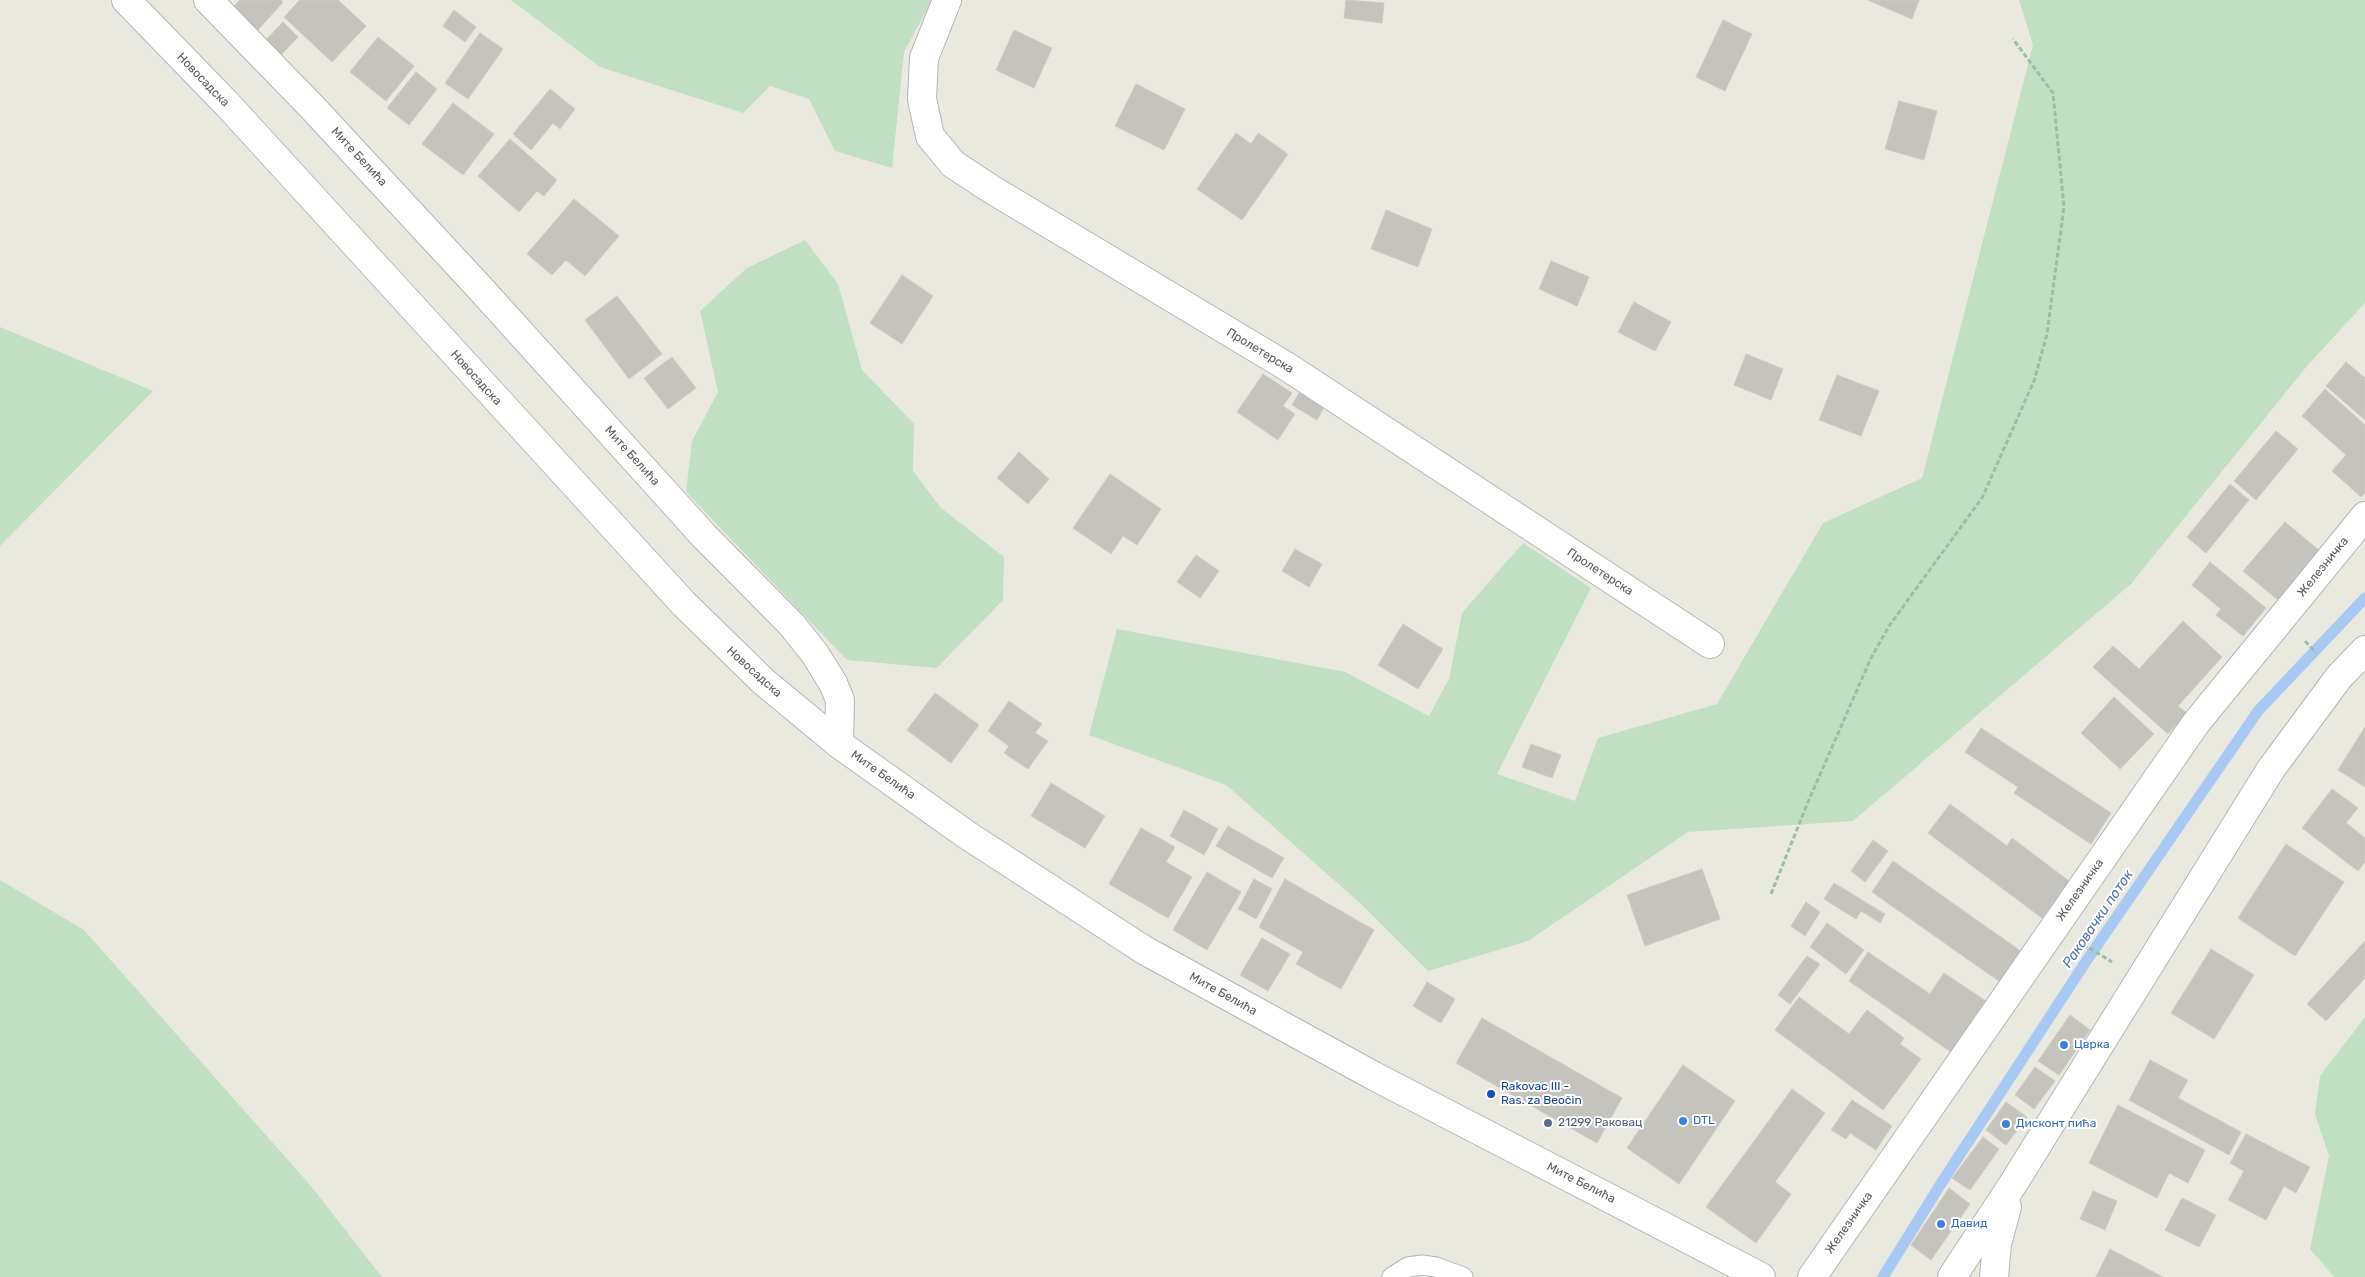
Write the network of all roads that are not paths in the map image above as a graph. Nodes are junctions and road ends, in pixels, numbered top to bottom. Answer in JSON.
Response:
{"nodes":[{"id":1,"x":126,"y":0,"type":"edge"},
{"id":2,"x":208,"y":0,"type":"edge"},
{"id":3,"x":947,"y":0,"type":"edge"},
{"id":4,"x":2365,"y":516,"type":"edge"},
{"id":5,"x":1710,"y":644,"type":"dead end"},
{"id":6,"x":2365,"y":650,"type":"edge"},
{"id":7,"x":839,"y":744,"type":"junction"},
{"id":8,"x":2013,"y":1184,"type":"junction"},
{"id":9,"x":1392,"y":1277,"type":"edge"},
{"id":10,"x":1463,"y":1277,"type":"edge"},
{"id":11,"x":1761,"y":1277,"type":"edge"},
{"id":12,"x":1812,"y":1277,"type":"edge"},
{"id":13,"x":1952,"y":1277,"type":"edge"},
{"id":14,"x":1994,"y":1277,"type":"edge"}],
"edges":[{"from":1,"to":7,"type":"street","name":"Новосадска"},
{"from":2,"to":7,"type":"street","name":"Мите Белића"},
{"from":3,"to":5,"type":"street","name":"Пролетерска"},
{"from":4,"to":12,"type":"street","name":"Железничка"},
{"from":6,"to":8,"type":"street"},
{"from":7,"to":11,"type":"street","name":"Мите Белића"},
{"from":8,"to":13,"type":"street"},
{"from":8,"to":14,"type":"street"},
{"from":9,"to":10,"type":"lane"}]}
